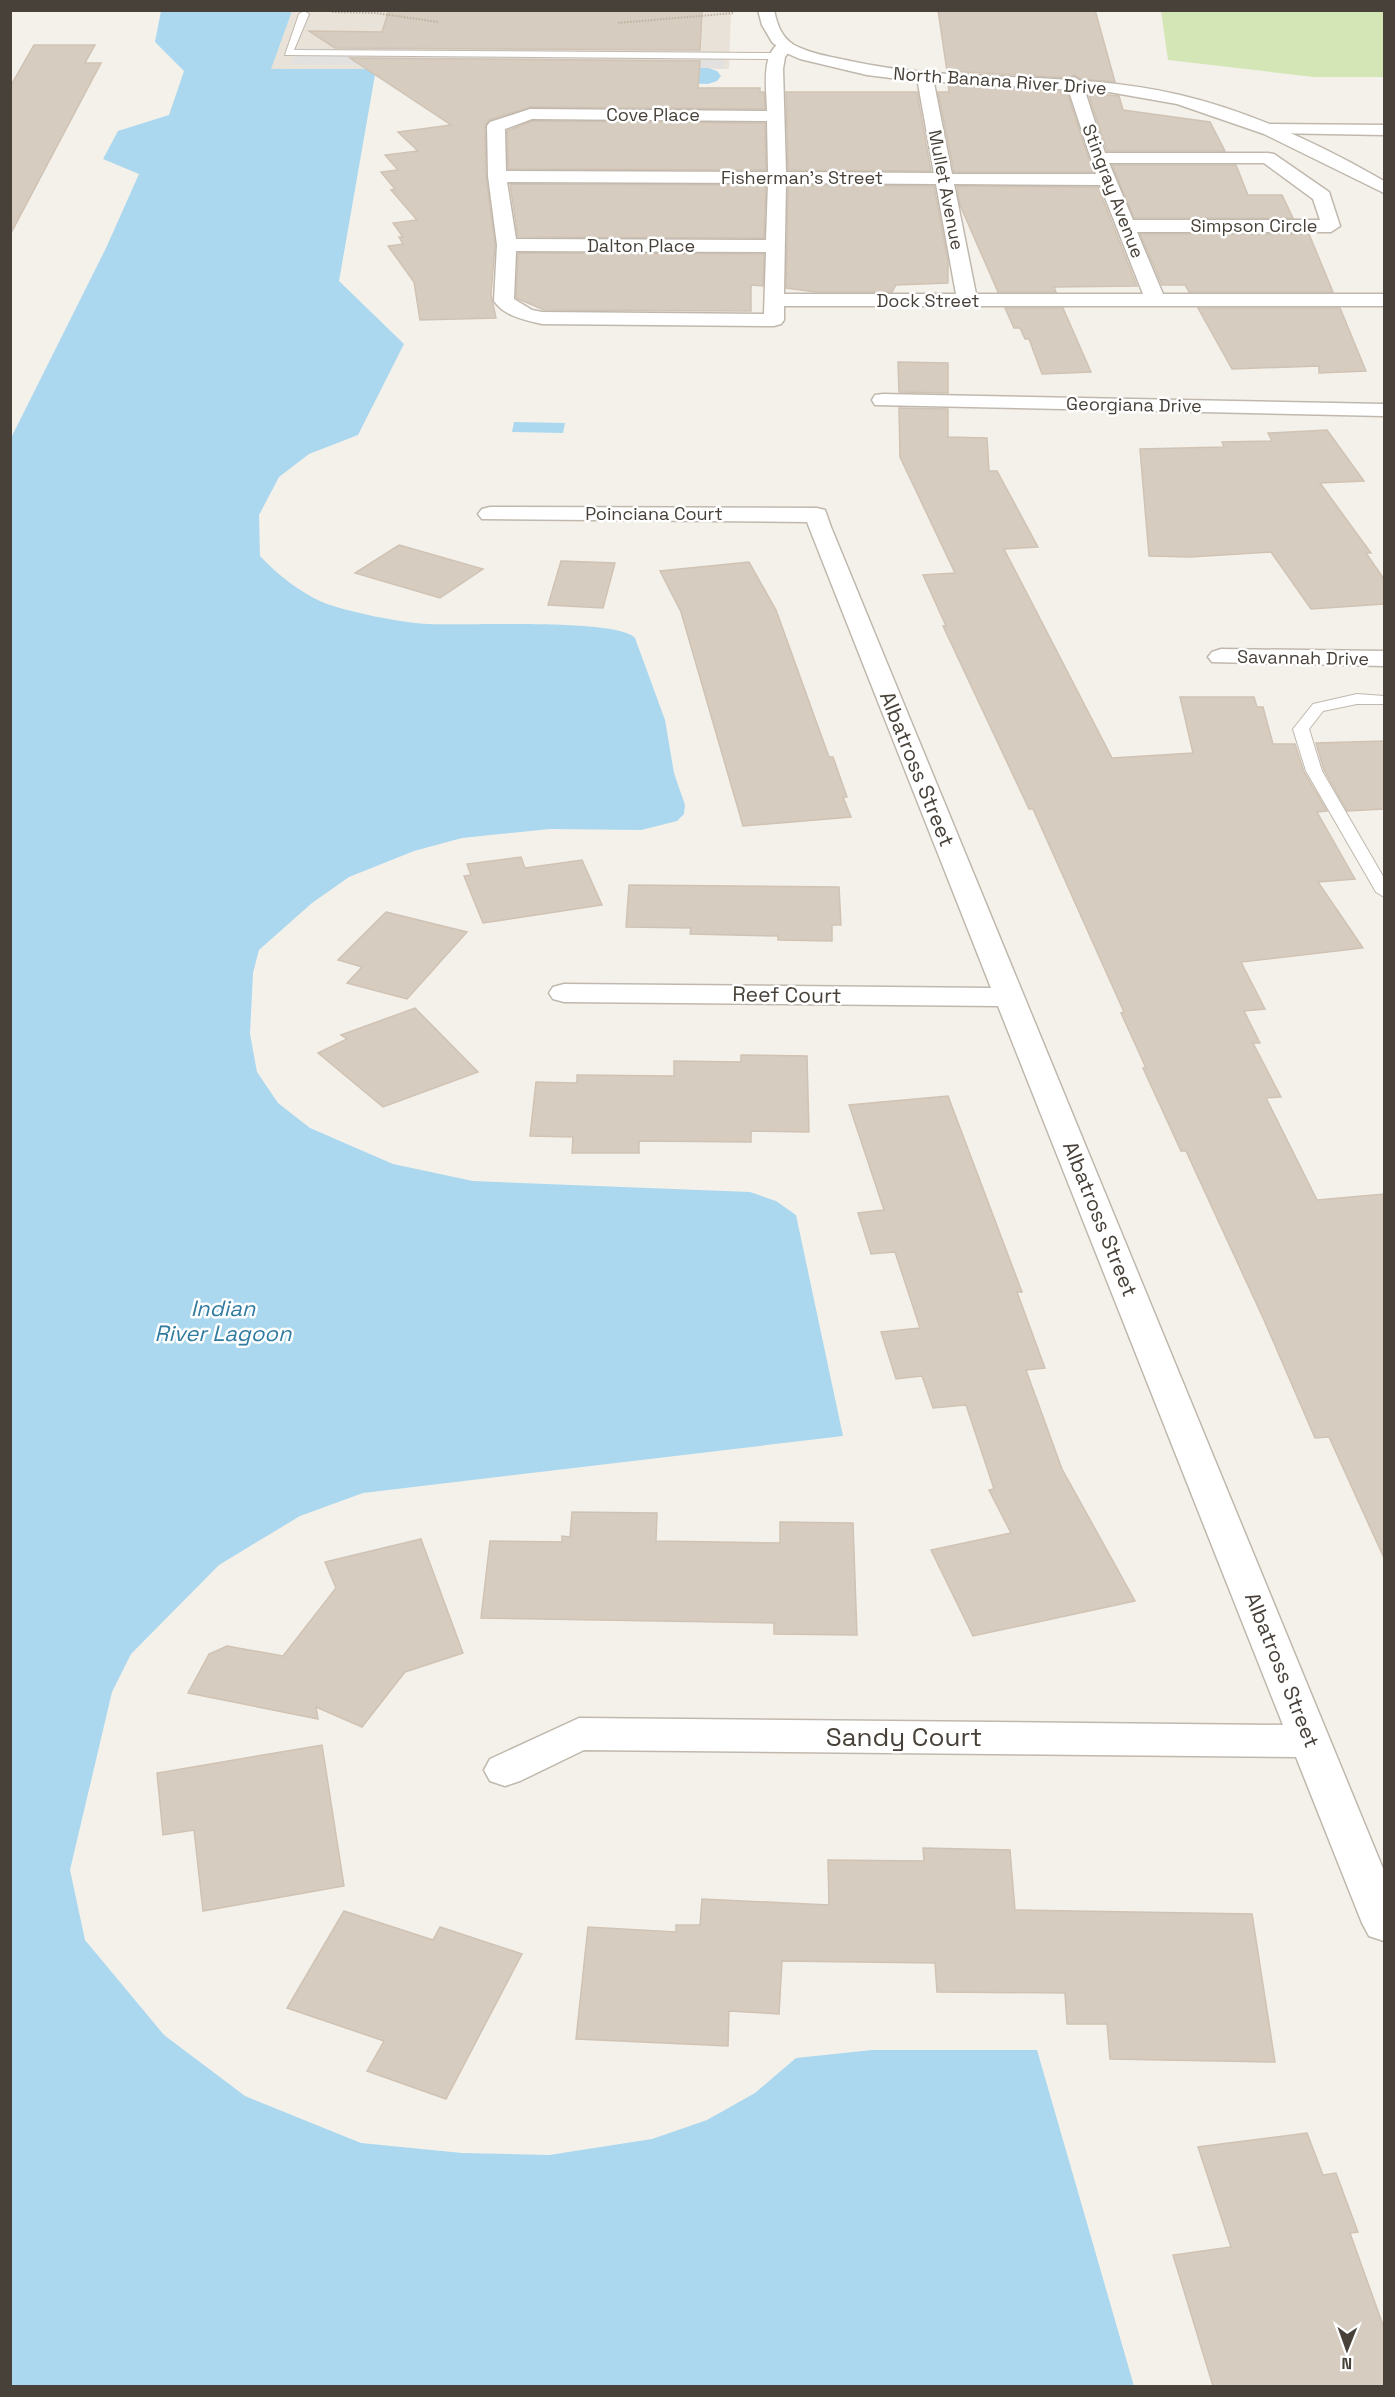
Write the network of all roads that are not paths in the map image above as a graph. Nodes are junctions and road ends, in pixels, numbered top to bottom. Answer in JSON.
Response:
{"nodes":[{"id":1,"x":766,"y":10,"type":"edge"},
{"id":2,"x":304,"y":14,"type":"road end"},
{"id":3,"x":781,"y":51,"type":"junction"},
{"id":4,"x":925,"y":78,"type":"junction"},
{"id":5,"x":1074,"y":82,"type":"junction"},
{"id":6,"x":776,"y":116,"type":"junction"},
{"id":7,"x":1271,"y":129,"type":"junction"},
{"id":8,"x":1384,"y":130,"type":"edge"},
{"id":9,"x":1098,"y":158,"type":"junction"},
{"id":10,"x":497,"y":176,"type":"junction"},
{"id":11,"x":777,"y":178,"type":"junction"},
{"id":12,"x":944,"y":179,"type":"junction"},
{"id":13,"x":1107,"y":180,"type":"junction"},
{"id":14,"x":1384,"y":188,"type":"edge"},
{"id":15,"x":1127,"y":226,"type":"junction"},
{"id":16,"x":507,"y":245,"type":"junction"},
{"id":17,"x":775,"y":246,"type":"junction"},
{"id":18,"x":1155,"y":299,"type":"junction"},
{"id":19,"x":774,"y":300,"type":"junction"},
{"id":20,"x":1384,"y":300,"type":"edge"},
{"id":21,"x":967,"y":301,"type":"junction"},
{"id":22,"x":883,"y":400,"type":"dead end"},
{"id":23,"x":1384,"y":410,"type":"edge"},
{"id":24,"x":490,"y":514,"type":"dead end"},
{"id":25,"x":817,"y":514,"type":"joint"},
{"id":26,"x":1221,"y":657,"type":"dead end"},
{"id":27,"x":1384,"y":659,"type":"edge"},
{"id":28,"x":1384,"y":700,"type":"edge"},
{"id":29,"x":1384,"y":892,"type":"edge"},
{"id":30,"x":564,"y":993,"type":"dead end"},
{"id":31,"x":1010,"y":997,"type":"junction"},
{"id":32,"x":1310,"y":1741,"type":"junction"},
{"id":33,"x":505,"y":1770,"type":"dead end"},
{"id":34,"x":1384,"y":1923,"type":"edge"}],
"edges":[{"from":1,"to":3,"type":"street"},
{"from":2,"to":3,"type":"lane"},
{"from":3,"to":4,"type":"street","name":"North Banana River Drive"},
{"from":3,"to":6,"type":"street"},
{"from":4,"to":5,"type":"street","name":"North Banana River Drive"},
{"from":4,"to":12,"type":"street","name":"Mullet Avenue"},
{"from":5,"to":7,"type":"street","name":"North Banana River Drive"},
{"from":5,"to":9,"type":"street","name":"Stingray Avenue"},
{"from":6,"to":10,"type":"street","name":"Cove Place"},
{"from":6,"to":11,"type":"street"},
{"from":7,"to":8,"type":"street"},
{"from":7,"to":14,"type":"street","name":"North Banana River Drive"},
{"from":9,"to":13,"type":"street","name":"Stingray Avenue"},
{"from":9,"to":15,"type":"street","name":"Simpson Circle"},
{"from":10,"to":11,"type":"street","name":"Fisherman's Street"},
{"from":10,"to":16,"type":"street"},
{"from":11,"to":12,"type":"street","name":"Fisherman's Street"},
{"from":11,"to":17,"type":"street"},
{"from":12,"to":13,"type":"street","name":"Fisherman's Street"},
{"from":12,"to":21,"type":"street","name":"Mullet Avenue"},
{"from":13,"to":15,"type":"street","name":"Stingray Avenue"},
{"from":15,"to":18,"type":"street","name":"Stingray Avenue"},
{"from":16,"to":17,"type":"street","name":"Dalton Place"},
{"from":16,"to":19,"type":"street"},
{"from":17,"to":19,"type":"street"},
{"from":18,"to":20,"type":"street","name":"Dock Street"},
{"from":18,"to":21,"type":"street","name":"Dock Street"},
{"from":19,"to":21,"type":"street","name":"Dock Street"},
{"from":22,"to":23,"type":"street","name":"Georgiana Drive"},
{"from":24,"to":25,"type":"street","name":"Poinciana Court"},
{"from":25,"to":31,"type":"street","name":"Albatross Street"},
{"from":26,"to":27,"type":"street","name":"Savannah Drive"},
{"from":28,"to":29,"type":"lane"},
{"from":30,"to":31,"type":"street","name":"Reef Court"},
{"from":31,"to":32,"type":"street","name":"Albatross Street"},
{"from":32,"to":33,"type":"street","name":"Sandy Court"},
{"from":32,"to":34,"type":"street","name":"Albatross Street"}]}
